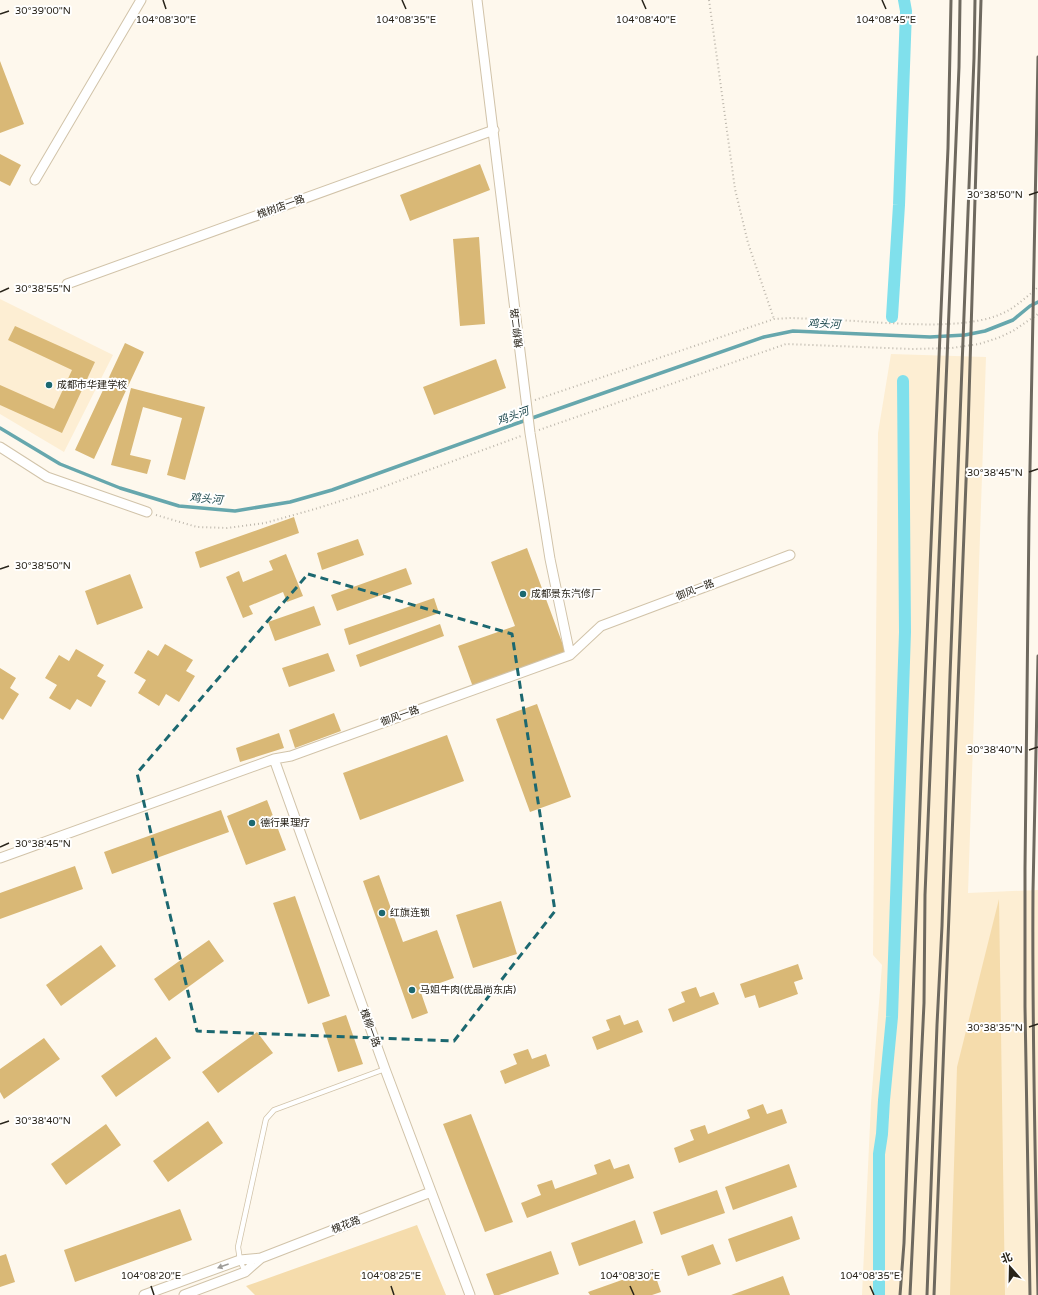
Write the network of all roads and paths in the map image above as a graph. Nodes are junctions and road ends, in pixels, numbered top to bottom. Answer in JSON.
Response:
{"nodes":[{"id":1,"x":141,"y":0,"type":"edge"},
{"id":2,"x":478,"y":0,"type":"edge"},
{"id":3,"x":709,"y":0,"type":"edge"},
{"id":4,"x":494,"y":130,"type":"junction"},
{"id":5,"x":35,"y":180,"type":"dead end"},
{"id":6,"x":67,"y":284,"type":"dead end"},
{"id":7,"x":1038,"y":287,"type":"edge"},
{"id":8,"x":1038,"y":314,"type":"edge"},
{"id":9,"x":774,"y":319,"type":"junction"},
{"id":10,"x":526,"y":403,"type":"junction"},
{"id":11,"x":530,"y":433,"type":"junction"},
{"id":12,"x":0,"y":447,"type":"edge"},
{"id":13,"x":147,"y":512,"type":"joint"},
{"id":14,"x":790,"y":554,"type":"dead end"},
{"id":15,"x":570,"y":655,"type":"junction"},
{"id":16,"x":274,"y":759,"type":"junction"},
{"id":17,"x":0,"y":858,"type":"edge"},
{"id":18,"x":385,"y":1070,"type":"junction"},
{"id":19,"x":431,"y":1192,"type":"junction"},
{"id":20,"x":261,"y":1258,"type":"junction"},
{"id":21,"x":240,"y":1260,"type":"junction"},
{"id":22,"x":245,"y":1272,"type":"junction"},
{"id":23,"x":144,"y":1295,"type":"edge"},
{"id":24,"x":184,"y":1295,"type":"edge"},
{"id":25,"x":470,"y":1295,"type":"edge"}],
"edges":[{"from":1,"to":5,"type":"street"},
{"from":2,"to":4,"type":"street","name":"槐柳二路"},
{"from":3,"to":9,"type":"path"},
{"from":4,"to":6,"type":"street","name":"槐树店一路"},
{"from":4,"to":10,"type":"street","name":"槐柳二路"},
{"from":7,"to":9,"type":"path"},
{"from":8,"to":11,"type":"path"},
{"from":9,"to":10,"type":"path"},
{"from":10,"to":11,"type":"street","name":"槐柳二路"},
{"from":11,"to":13,"type":"path"},
{"from":11,"to":15,"type":"street","name":"槐柳二路"},
{"from":12,"to":13,"type":"street"},
{"from":14,"to":15,"type":"street","name":"御风一路"},
{"from":15,"to":16,"type":"street","name":"御风一路"},
{"from":16,"to":17,"type":"street","name":"御风一路"},
{"from":16,"to":18,"type":"street","name":"槐柳一路"},
{"from":18,"to":19,"type":"street","name":"槐柳一路"},
{"from":18,"to":21,"type":"lane"},
{"from":19,"to":20,"type":"street","name":"槐花路"},
{"from":19,"to":25,"type":"street","name":"槐柳一路"},
{"from":20,"to":21,"type":"street","name":"槐花路"},
{"from":20,"to":22,"type":"street","name":"槐花路"},
{"from":21,"to":22,"type":"lane"},
{"from":21,"to":23,"type":"street","name":"槐花路","one_way":true},
{"from":22,"to":24,"type":"street","name":"槐花路"}]}
